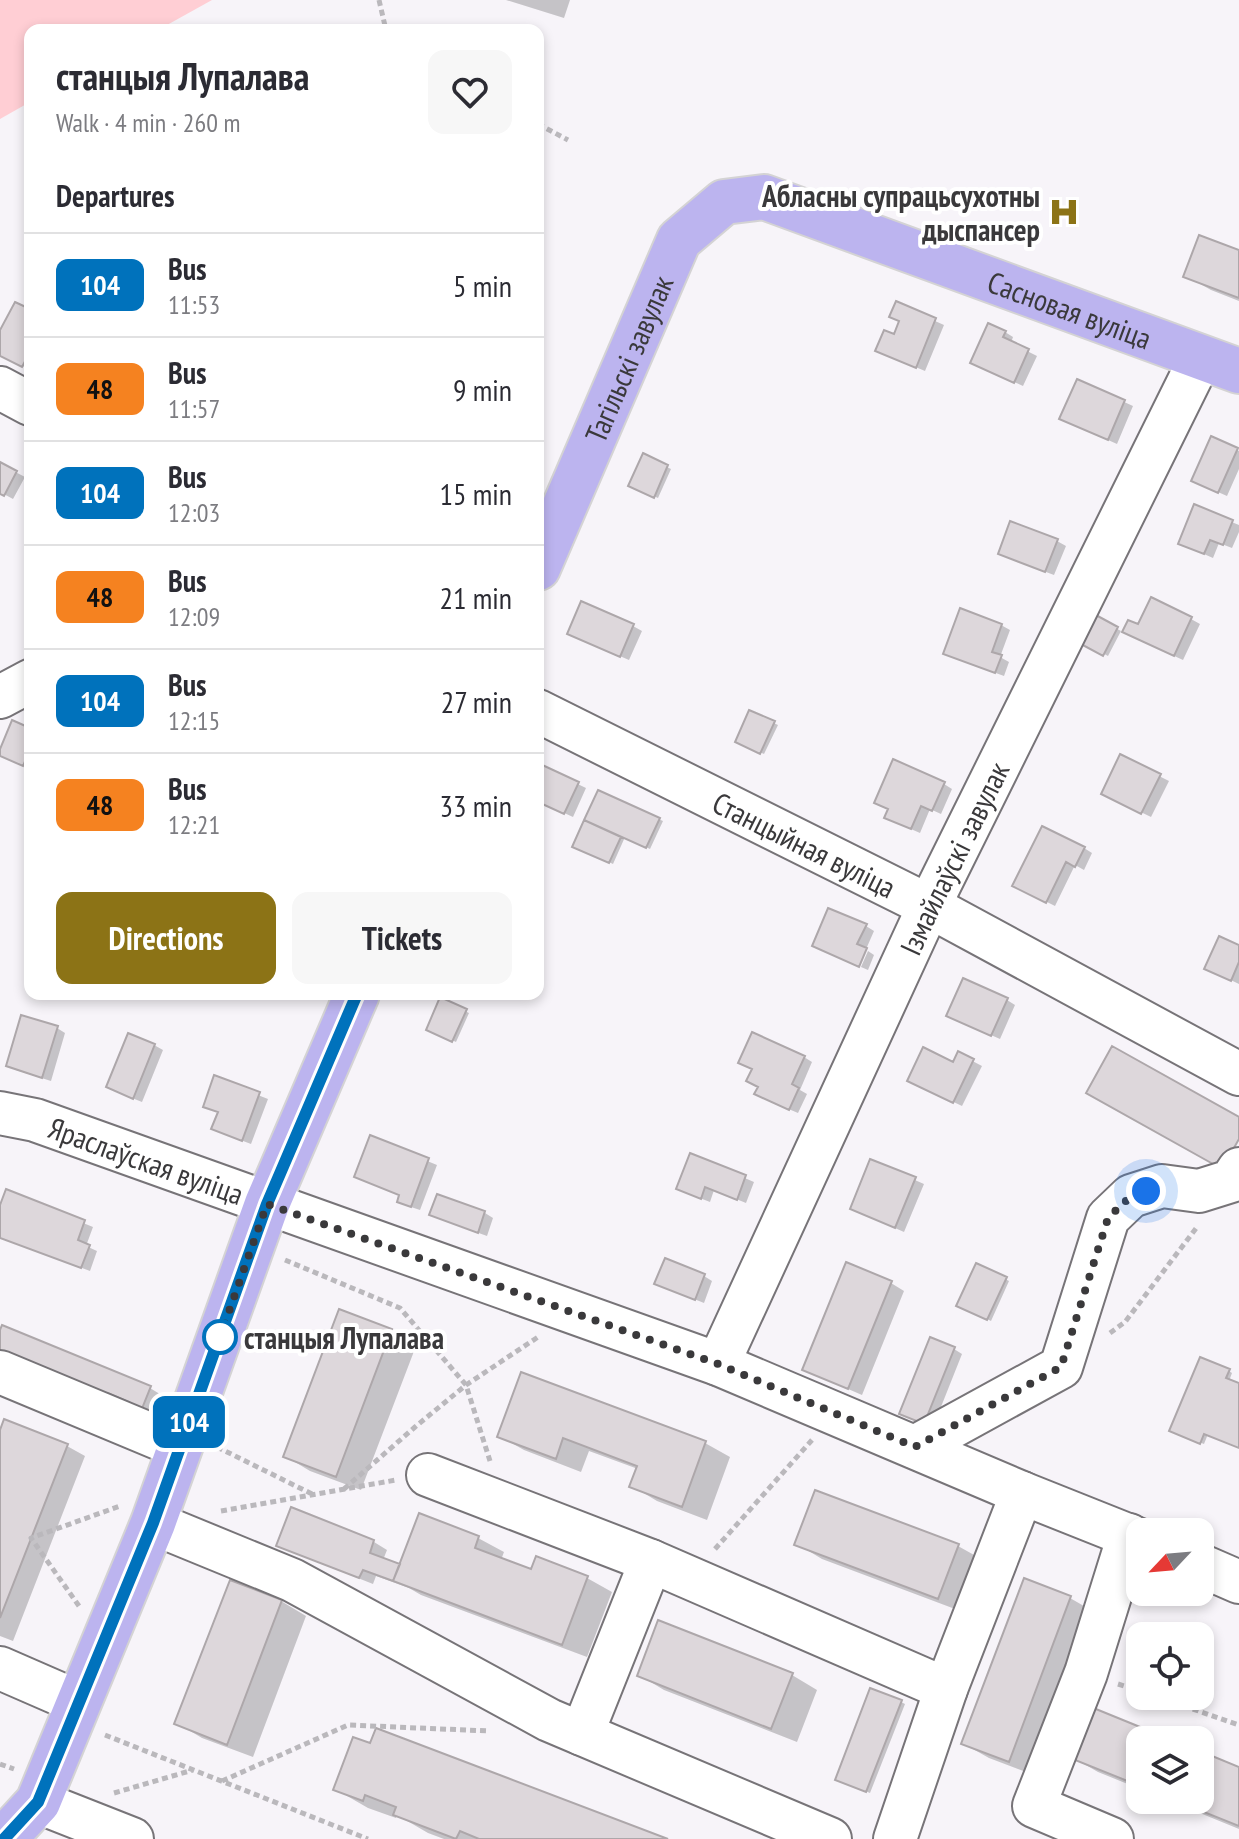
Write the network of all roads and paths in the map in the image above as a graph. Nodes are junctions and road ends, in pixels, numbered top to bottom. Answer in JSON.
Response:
{"nodes":[{"id":1,"x":379,"y":0,"type":"edge"},
{"id":2,"x":385,"y":24,"type":"edge"},
{"id":3,"x":544,"y":127,"type":"edge"},
{"id":4,"x":568,"y":140,"type":"dead end"},
{"id":5,"x":764,"y":197,"type":"joint"},
{"id":6,"x":1220,"y":364,"type":"edge"},
{"id":7,"x":0,"y":388,"type":"edge"},
{"id":8,"x":24,"y":401,"type":"edge"},
{"id":9,"x":544,"y":554,"type":"edge"},
{"id":10,"x":24,"y":684,"type":"edge"},
{"id":11,"x":0,"y":697,"type":"edge"},
{"id":12,"x":544,"y":714,"type":"edge"},
{"id":13,"x":929,"y":906,"type":"junction"},
{"id":14,"x":354,"y":1000,"type":"edge"},
{"id":15,"x":1239,"y":1074,"type":"edge"},
{"id":16,"x":0,"y":1113,"type":"edge"},
{"id":17,"x":1235,"y":1175,"type":"edge"},
{"id":18,"x":267,"y":1204,"type":"junction"},
{"id":19,"x":252,"y":1247,"type":"junction"},
{"id":20,"x":574,"y":1312,"type":"junction"},
{"id":21,"x":718,"y":1364,"type":"junction"},
{"id":22,"x":1061,"y":1367,"type":"junction"},
{"id":23,"x":0,"y":1372,"type":"edge"},
{"id":24,"x":466,"y":1385,"type":"junction"},
{"id":25,"x":836,"y":1413,"type":"junction"},
{"id":26,"x":183,"y":1439,"type":"junction"},
{"id":27,"x":915,"y":1447,"type":"junction"},
{"id":28,"x":428,"y":1475,"type":"joint"},
{"id":29,"x":344,"y":1489,"type":"junction"},
{"id":30,"x":1022,"y":1493,"type":"junction"},
{"id":31,"x":313,"y":1495,"type":"junction"},
{"id":32,"x":504,"y":1504,"type":"junction"},
{"id":33,"x":139,"y":1513,"type":"junction"},
{"id":34,"x":211,"y":1513,"type":"dead end"},
{"id":35,"x":1126,"y":1535,"type":"edge"},
{"id":36,"x":1126,"y":1560,"type":"edge"},
{"id":37,"x":651,"y":1561,"type":"junction"},
{"id":38,"x":1214,"y":1571,"type":"edge"},
{"id":39,"x":690,"y":1577,"type":"junction"},
{"id":40,"x":1239,"y":1582,"type":"edge"},
{"id":41,"x":81,"y":1609,"type":"dead end"},
{"id":42,"x":0,"y":1668,"type":"edge"},
{"id":43,"x":946,"y":1689,"type":"junction"},
{"id":44,"x":1196,"y":1710,"type":"edge"},
{"id":45,"x":74,"y":1711,"type":"junction"},
{"id":46,"x":1239,"y":1725,"type":"edge"},
{"id":47,"x":489,"y":1731,"type":"dead end"},
{"id":48,"x":582,"y":1734,"type":"junction"},
{"id":49,"x":194,"y":1770,"type":"junction"},
{"id":50,"x":222,"y":1781,"type":"junction"},
{"id":51,"x":49,"y":1806,"type":"junction"},
{"id":52,"x":4,"y":1839,"type":"edge"},
{"id":53,"x":132,"y":1839,"type":"edge"},
{"id":54,"x":368,"y":1839,"type":"edge"},
{"id":55,"x":828,"y":1839,"type":"edge"},
{"id":56,"x":895,"y":1839,"type":"edge"},
{"id":57,"x":1112,"y":1839,"type":"edge"}],
"edges":[{"from":1,"to":2,"type":"path"},
{"from":3,"to":4,"type":"path"},
{"from":5,"to":6,"type":"main road","name":"Сасновая вуліца"},
{"from":5,"to":9,"type":"main road","name":"Тагільскі завулак"},
{"from":6,"to":13,"type":"street","name":"Ізмайлаўскі завулак"},
{"from":7,"to":8,"type":"street"},
{"from":10,"to":11,"type":"street"},
{"from":12,"to":13,"type":"street","name":"Станцыйная вуліца"},
{"from":13,"to":15,"type":"street","name":"Станцыйная вуліца"},
{"from":13,"to":21,"type":"street","name":"Ізмайлаўскі завулак"},
{"from":14,"to":18,"type":"main road"},
{"from":16,"to":18,"type":"street","name":"Яраслаўская вуліца"},
{"from":17,"to":22,"type":"path"},
{"from":17,"to":22,"type":"street"},
{"from":18,"to":19,"type":"main road"},
{"from":18,"to":20,"type":"street","name":"Яраслаўская вуліца"},
{"from":19,"to":24,"type":"path"},
{"from":19,"to":26,"type":"main road"},
{"from":20,"to":21,"type":"street","name":"Яраслаўская вуліца"},
{"from":20,"to":24,"type":"path"},
{"from":21,"to":25,"type":"street","name":"Яраслаўская вуліца"},
{"from":22,"to":27,"type":"street"},
{"from":23,"to":26,"type":"street"},
{"from":24,"to":29,"type":"path"},
{"from":24,"to":32,"type":"path"},
{"from":25,"to":27,"type":"street","name":"Яраслаўская вуліца"},
{"from":25,"to":39,"type":"path"},
{"from":26,"to":31,"type":"path"},
{"from":26,"to":33,"type":"main road"},
{"from":27,"to":30,"type":"street","name":"Яраслаўская вуліца"},
{"from":28,"to":29,"type":"path"},
{"from":28,"to":32,"type":"street"},
{"from":29,"to":31,"type":"path"},
{"from":30,"to":35,"type":"street","name":"Яраслаўская вуліца"},
{"from":30,"to":43,"type":"street"},
{"from":31,"to":34,"type":"path"},
{"from":32,"to":37,"type":"street"},
{"from":33,"to":41,"type":"path"},
{"from":33,"to":45,"type":"main road"},
{"from":33,"to":48,"type":"street"},
{"from":36,"to":57,"type":"street"},
{"from":37,"to":39,"type":"street"},
{"from":37,"to":48,"type":"street"},
{"from":38,"to":40,"type":"street"},
{"from":39,"to":43,"type":"street"},
{"from":42,"to":45,"type":"street"},
{"from":43,"to":56,"type":"street"},
{"from":44,"to":46,"type":"path"},
{"from":45,"to":49,"type":"path"},
{"from":45,"to":51,"type":"main road"},
{"from":47,"to":50,"type":"path"},
{"from":48,"to":55,"type":"street"},
{"from":49,"to":50,"type":"path"},
{"from":49,"to":51,"type":"path"},
{"from":50,"to":54,"type":"path"},
{"from":51,"to":52,"type":"main road"},
{"from":51,"to":53,"type":"street"}]}
